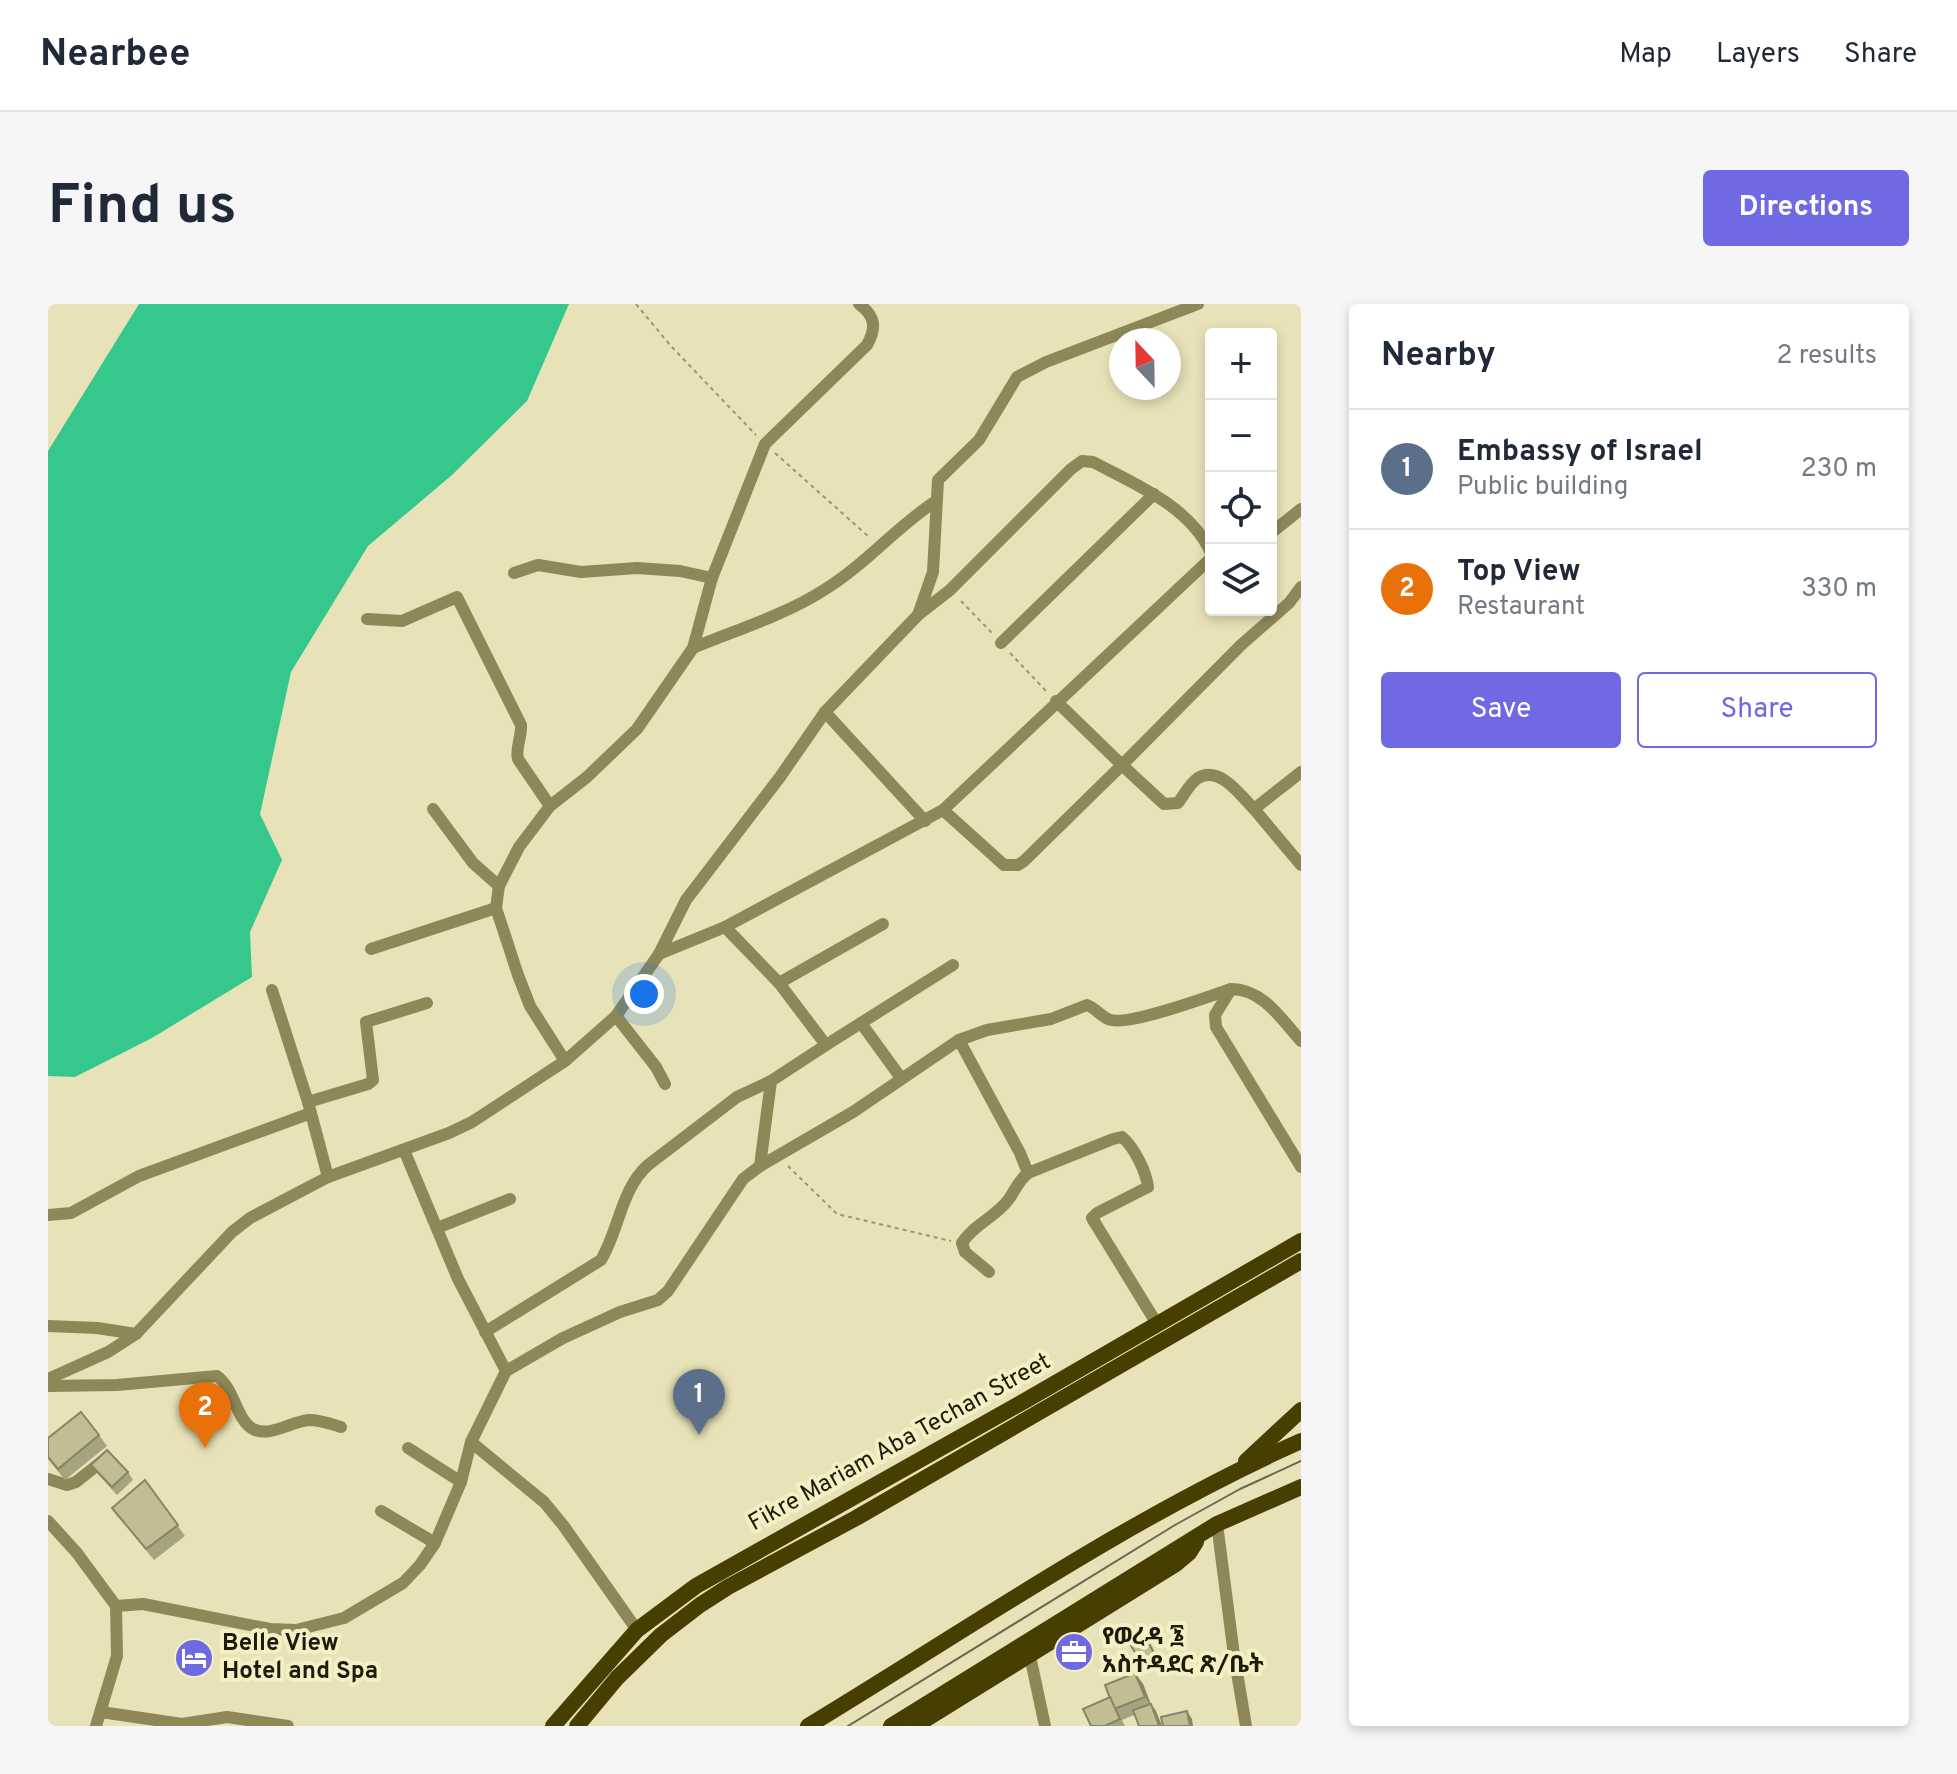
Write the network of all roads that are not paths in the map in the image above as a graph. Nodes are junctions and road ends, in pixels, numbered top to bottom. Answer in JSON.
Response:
{"nodes":[{"id":1,"x":859,"y":304,"type":"edge"},
{"id":2,"x":1198,"y":304,"type":"edge"},
{"id":3,"x":1154,"y":494,"type":"junction"},
{"id":4,"x":936,"y":501,"type":"junction"},
{"id":5,"x":1301,"y":509,"type":"edge"},
{"id":6,"x":1277,"y":528,"type":"edge"},
{"id":7,"x":1206,"y":544,"type":"edge"},
{"id":8,"x":1205,"y":562,"type":"edge"},
{"id":9,"x":514,"y":573,"type":"dead end"},
{"id":10,"x":712,"y":578,"type":"junction"},
{"id":11,"x":1301,"y":587,"type":"edge"},
{"id":12,"x":918,"y":615,"type":"junction"},
{"id":13,"x":367,"y":619,"type":"dead end"},
{"id":14,"x":1001,"y":643,"type":"dead end"},
{"id":15,"x":693,"y":648,"type":"junction"},
{"id":16,"x":1056,"y":701,"type":"junction"},
{"id":17,"x":825,"y":712,"type":"junction"},
{"id":18,"x":1122,"y":765,"type":"junction"},
{"id":19,"x":1301,"y":772,"type":"edge"},
{"id":20,"x":550,"y":806,"type":"junction"},
{"id":21,"x":433,"y":809,"type":"dead end"},
{"id":22,"x":1254,"y":809,"type":"junction"},
{"id":23,"x":943,"y":810,"type":"junction"},
{"id":24,"x":925,"y":821,"type":"junction"},
{"id":25,"x":1301,"y":865,"type":"edge"},
{"id":26,"x":499,"y":886,"type":"junction"},
{"id":27,"x":496,"y":908,"type":"junction"},
{"id":28,"x":883,"y":924,"type":"dead end"},
{"id":29,"x":725,"y":927,"type":"junction"},
{"id":30,"x":371,"y":949,"type":"dead end"},
{"id":31,"x":659,"y":954,"type":"junction"},
{"id":32,"x":953,"y":965,"type":"dead end"},
{"id":33,"x":779,"y":983,"type":"junction"},
{"id":34,"x":1231,"y":989,"type":"junction"},
{"id":35,"x":272,"y":990,"type":"dead end"},
{"id":36,"x":427,"y":1003,"type":"dead end"},
{"id":37,"x":616,"y":1016,"type":"junction"},
{"id":38,"x":861,"y":1023,"type":"junction"},
{"id":39,"x":959,"y":1040,"type":"junction"},
{"id":40,"x":1301,"y":1041,"type":"edge"},
{"id":41,"x":826,"y":1045,"type":"junction"},
{"id":42,"x":565,"y":1061,"type":"junction"},
{"id":43,"x":901,"y":1078,"type":"junction"},
{"id":44,"x":771,"y":1081,"type":"junction"},
{"id":45,"x":665,"y":1084,"type":"dead end"},
{"id":46,"x":310,"y":1108,"type":"junction"},
{"id":47,"x":404,"y":1150,"type":"junction"},
{"id":48,"x":760,"y":1166,"type":"junction"},
{"id":49,"x":1301,"y":1167,"type":"edge"},
{"id":50,"x":1028,"y":1173,"type":"junction"},
{"id":51,"x":328,"y":1177,"type":"junction"},
{"id":52,"x":510,"y":1199,"type":"dead end"},
{"id":53,"x":48,"y":1215,"type":"edge"},
{"id":54,"x":437,"y":1228,"type":"junction"},
{"id":55,"x":1301,"y":1241,"type":"edge"},
{"id":56,"x":1301,"y":1261,"type":"edge"},
{"id":57,"x":989,"y":1272,"type":"dead end"},
{"id":58,"x":1157,"y":1324,"type":"junction"},
{"id":59,"x":48,"y":1326,"type":"edge"},
{"id":60,"x":485,"y":1332,"type":"junction"},
{"id":61,"x":136,"y":1334,"type":"junction"},
{"id":62,"x":506,"y":1371,"type":"junction"},
{"id":63,"x":48,"y":1379,"type":"edge"},
{"id":64,"x":48,"y":1386,"type":"edge"},
{"id":65,"x":1301,"y":1410,"type":"edge"},
{"id":66,"x":341,"y":1427,"type":"dead end"},
{"id":67,"x":1301,"y":1441,"type":"edge"},
{"id":68,"x":471,"y":1442,"type":"junction"},
{"id":69,"x":408,"y":1448,"type":"dead end"},
{"id":70,"x":108,"y":1457,"type":"edge"},
{"id":71,"x":911,"y":1465,"type":"junction"},
{"id":72,"x":1236,"y":1470,"type":"junction"},
{"id":73,"x":48,"y":1479,"type":"edge"},
{"id":74,"x":921,"y":1481,"type":"junction"},
{"id":75,"x":461,"y":1482,"type":"junction"},
{"id":76,"x":1301,"y":1487,"type":"edge"},
{"id":77,"x":381,"y":1511,"type":"dead end"},
{"id":78,"x":48,"y":1521,"type":"edge"},
{"id":79,"x":1217,"y":1524,"type":"junction"},
{"id":80,"x":1201,"y":1534,"type":"junction"},
{"id":81,"x":435,"y":1543,"type":"junction"},
{"id":82,"x":116,"y":1606,"type":"junction"},
{"id":83,"x":653,"y":1617,"type":"junction"},
{"id":84,"x":637,"y":1630,"type":"junction"},
{"id":85,"x":665,"y":1633,"type":"junction"},
{"id":86,"x":1030,"y":1656,"type":"junction"},
{"id":87,"x":101,"y":1712,"type":"junction"},
{"id":88,"x":96,"y":1726,"type":"edge"},
{"id":89,"x":288,"y":1726,"type":"edge"},
{"id":90,"x":553,"y":1726,"type":"edge"},
{"id":91,"x":577,"y":1726,"type":"edge"},
{"id":92,"x":808,"y":1726,"type":"edge"},
{"id":93,"x":891,"y":1726,"type":"edge"},
{"id":94,"x":915,"y":1726,"type":"edge"},
{"id":95,"x":1045,"y":1726,"type":"edge"},
{"id":96,"x":1246,"y":1726,"type":"edge"}],
"edges":[{"from":1,"to":10,"type":"street"},
{"from":2,"to":4,"type":"street"},
{"from":3,"to":7,"type":"street"},
{"from":3,"to":12,"type":"street"},
{"from":3,"to":14,"type":"street"},
{"from":4,"to":12,"type":"street"},
{"from":4,"to":15,"type":"street"},
{"from":5,"to":6,"type":"street"},
{"from":8,"to":16,"type":"street"},
{"from":9,"to":10,"type":"street"},
{"from":10,"to":15,"type":"street"},
{"from":11,"to":18,"type":"street"},
{"from":12,"to":17,"type":"street"},
{"from":13,"to":20,"type":"street"},
{"from":15,"to":20,"type":"street"},
{"from":16,"to":18,"type":"street"},
{"from":16,"to":23,"type":"street"},
{"from":17,"to":24,"type":"street"},
{"from":17,"to":31,"type":"street"},
{"from":18,"to":22,"type":"street"},
{"from":18,"to":23,"type":"street"},
{"from":19,"to":22,"type":"street"},
{"from":20,"to":26,"type":"street"},
{"from":21,"to":26,"type":"street"},
{"from":22,"to":25,"type":"street"},
{"from":23,"to":24,"type":"street"},
{"from":24,"to":29,"type":"street"},
{"from":26,"to":27,"type":"street"},
{"from":27,"to":30,"type":"street"},
{"from":27,"to":42,"type":"street"},
{"from":28,"to":33,"type":"street"},
{"from":29,"to":31,"type":"street"},
{"from":29,"to":33,"type":"street"},
{"from":31,"to":37,"type":"street"},
{"from":32,"to":38,"type":"street"},
{"from":33,"to":41,"type":"street"},
{"from":34,"to":39,"type":"street"},
{"from":34,"to":40,"type":"street"},
{"from":34,"to":49,"type":"street"},
{"from":35,"to":46,"type":"street"},
{"from":36,"to":46,"type":"street"},
{"from":37,"to":42,"type":"street"},
{"from":37,"to":45,"type":"street"},
{"from":38,"to":41,"type":"street"},
{"from":38,"to":43,"type":"street"},
{"from":39,"to":43,"type":"street"},
{"from":39,"to":50,"type":"street"},
{"from":41,"to":44,"type":"street"},
{"from":42,"to":47,"type":"street"},
{"from":43,"to":48,"type":"street"},
{"from":44,"to":48,"type":"street"},
{"from":44,"to":60,"type":"street"},
{"from":46,"to":51,"type":"street"},
{"from":46,"to":53,"type":"street"},
{"from":47,"to":51,"type":"street"},
{"from":47,"to":54,"type":"street"},
{"from":48,"to":62,"type":"street"},
{"from":50,"to":57,"type":"street"},
{"from":50,"to":58,"type":"street"},
{"from":51,"to":61,"type":"street"},
{"from":52,"to":54,"type":"street"},
{"from":54,"to":60,"type":"street"},
{"from":55,"to":58,"type":"main road","name":"Fikre Mariam Aba Techan Street"},
{"from":56,"to":74,"type":"main road","name":"Fikre Mariam Aba Techan Street"},
{"from":58,"to":71,"type":"main road","name":"Fikre Mariam Aba Techan Street"},
{"from":59,"to":61,"type":"street"},
{"from":60,"to":62,"type":"street"},
{"from":61,"to":63,"type":"street"},
{"from":62,"to":68,"type":"street"},
{"from":64,"to":66,"type":"street"},
{"from":65,"to":72,"type":"main road"},
{"from":67,"to":72,"type":"main road"},
{"from":68,"to":75,"type":"street"},
{"from":68,"to":84,"type":"street"},
{"from":69,"to":75,"type":"street"},
{"from":70,"to":73,"type":"street"},
{"from":71,"to":74,"type":"main road"},
{"from":71,"to":83,"type":"main road","name":"Fikre Mariam Aba Techan Street"},
{"from":72,"to":92,"type":"main road"},
{"from":74,"to":85,"type":"main road","name":"Fikre Mariam Aba Techan Street"},
{"from":75,"to":81,"type":"street"},
{"from":76,"to":79,"type":"main road"},
{"from":77,"to":81,"type":"street"},
{"from":78,"to":82,"type":"street"},
{"from":79,"to":80,"type":"main road"},
{"from":79,"to":96,"type":"street"},
{"from":80,"to":86,"type":"main road"},
{"from":80,"to":93,"type":"main road"},
{"from":81,"to":82,"type":"street"},
{"from":82,"to":87,"type":"street"},
{"from":83,"to":84,"type":"main road","name":"Fikre Mariam Aba Techan Street"},
{"from":83,"to":85,"type":"main road"},
{"from":84,"to":90,"type":"main road","name":"Fikre Mariam Aba Techan Street"},
{"from":85,"to":91,"type":"main road","name":"Fikre Mariam Aba Techan Street"},
{"from":86,"to":94,"type":"main road"},
{"from":86,"to":95,"type":"street"},
{"from":87,"to":88,"type":"street"},
{"from":87,"to":89,"type":"street"}]}
